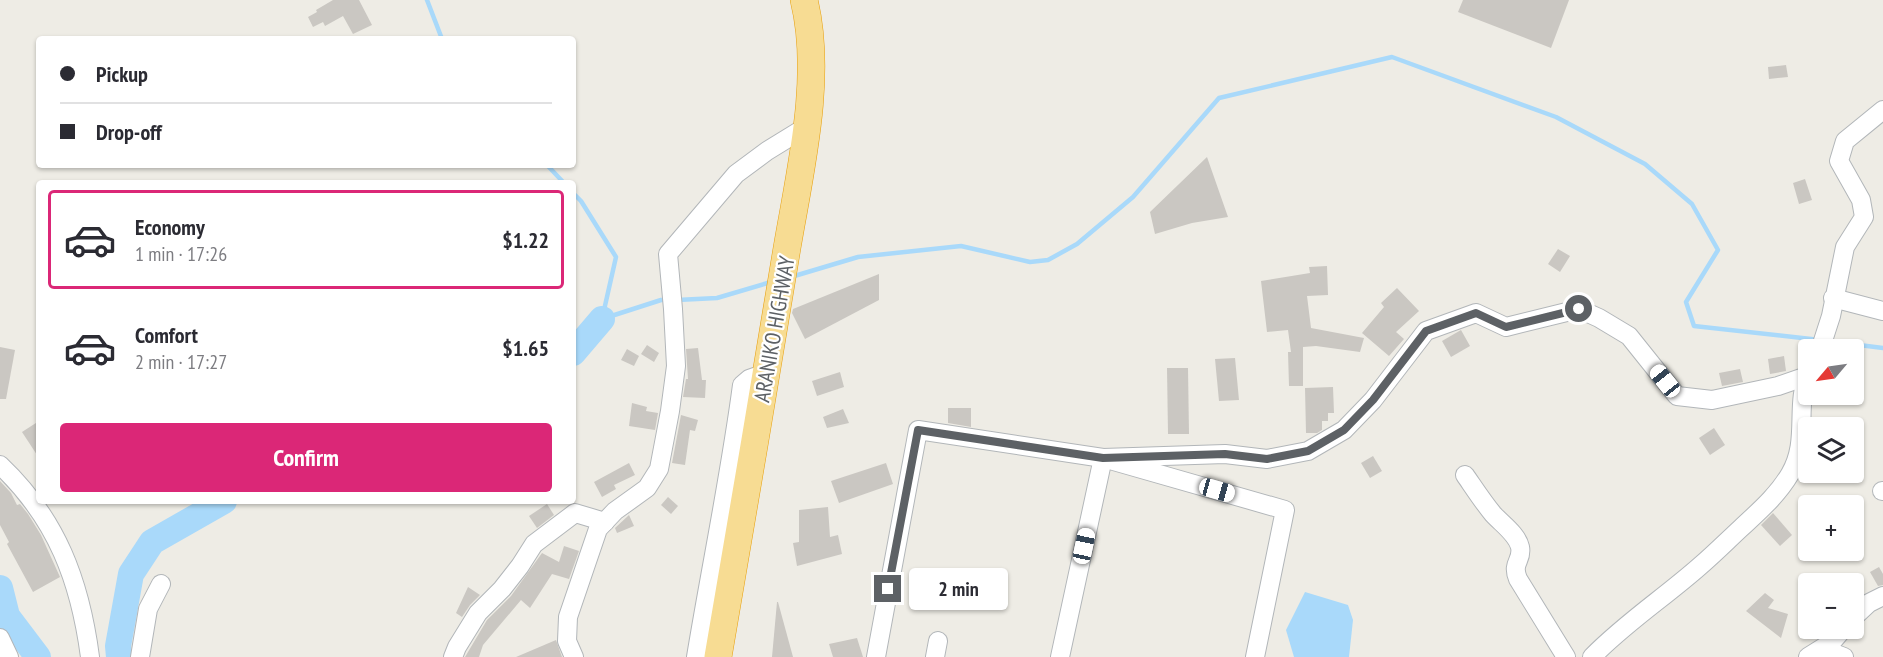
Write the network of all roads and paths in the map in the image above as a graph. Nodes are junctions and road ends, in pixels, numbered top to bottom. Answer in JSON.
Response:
{"nodes":[{"id":1,"x":804,"y":0,"type":"edge"},
{"id":2,"x":1883,"y":110,"type":"edge"},
{"id":3,"x":806,"y":127,"type":"junction"},
{"id":4,"x":1832,"y":307,"type":"junction"},
{"id":5,"x":1883,"y":311,"type":"edge"},
{"id":6,"x":1823,"y":339,"type":"edge"},
{"id":7,"x":766,"y":373,"type":"junction"},
{"id":8,"x":1798,"y":378,"type":"edge"},
{"id":9,"x":1802,"y":405,"type":"edge"},
{"id":10,"x":1103,"y":458,"type":"junction"},
{"id":11,"x":0,"y":465,"type":"edge"},
{"id":12,"x":1465,"y":474,"type":"dead end"},
{"id":13,"x":605,"y":522,"type":"junction"},
{"id":14,"x":161,"y":584,"type":"dead end"},
{"id":15,"x":1883,"y":596,"type":"edge"},
{"id":16,"x":1864,"y":608,"type":"edge"},
{"id":17,"x":0,"y":638,"type":"edge"},
{"id":18,"x":1832,"y":639,"type":"edge"},
{"id":19,"x":1816,"y":653,"type":"edge"},
{"id":20,"x":9,"y":657,"type":"edge"},
{"id":21,"x":90,"y":657,"type":"edge"},
{"id":22,"x":140,"y":657,"type":"edge"},
{"id":23,"x":453,"y":657,"type":"edge"},
{"id":24,"x":574,"y":657,"type":"edge"},
{"id":25,"x":696,"y":657,"type":"edge"},
{"id":26,"x":718,"y":657,"type":"edge"},
{"id":27,"x":876,"y":657,"type":"edge"},
{"id":28,"x":1060,"y":657,"type":"edge"},
{"id":29,"x":1255,"y":657,"type":"edge"},
{"id":30,"x":1566,"y":657,"type":"edge"},
{"id":31,"x":1592,"y":657,"type":"edge"},
{"id":32,"x":1844,"y":657,"type":"edge"}],
"edges":[{"from":1,"to":3,"type":"highway","name":"ARANIKO HIGHWAY"},
{"from":2,"to":4,"type":"street"},
{"from":3,"to":7,"type":"highway","name":"ARANIKO HIGHWAY"},
{"from":3,"to":13,"type":"street"},
{"from":4,"to":5,"type":"street"},
{"from":4,"to":6,"type":"street"},
{"from":7,"to":25,"type":"street"},
{"from":7,"to":26,"type":"highway","name":"ARANIKO HIGHWAY"},
{"from":8,"to":10,"type":"street"},
{"from":9,"to":31,"type":"street"},
{"from":10,"to":27,"type":"street"},
{"from":10,"to":28,"type":"street"},
{"from":10,"to":29,"type":"street"},
{"from":11,"to":21,"type":"street"},
{"from":12,"to":30,"type":"street"},
{"from":13,"to":23,"type":"street"},
{"from":13,"to":24,"type":"street"},
{"from":14,"to":22,"type":"street"},
{"from":15,"to":16,"type":"street"},
{"from":17,"to":20,"type":"street"},
{"from":18,"to":19,"type":"street"},
{"from":19,"to":32,"type":"street"}]}
